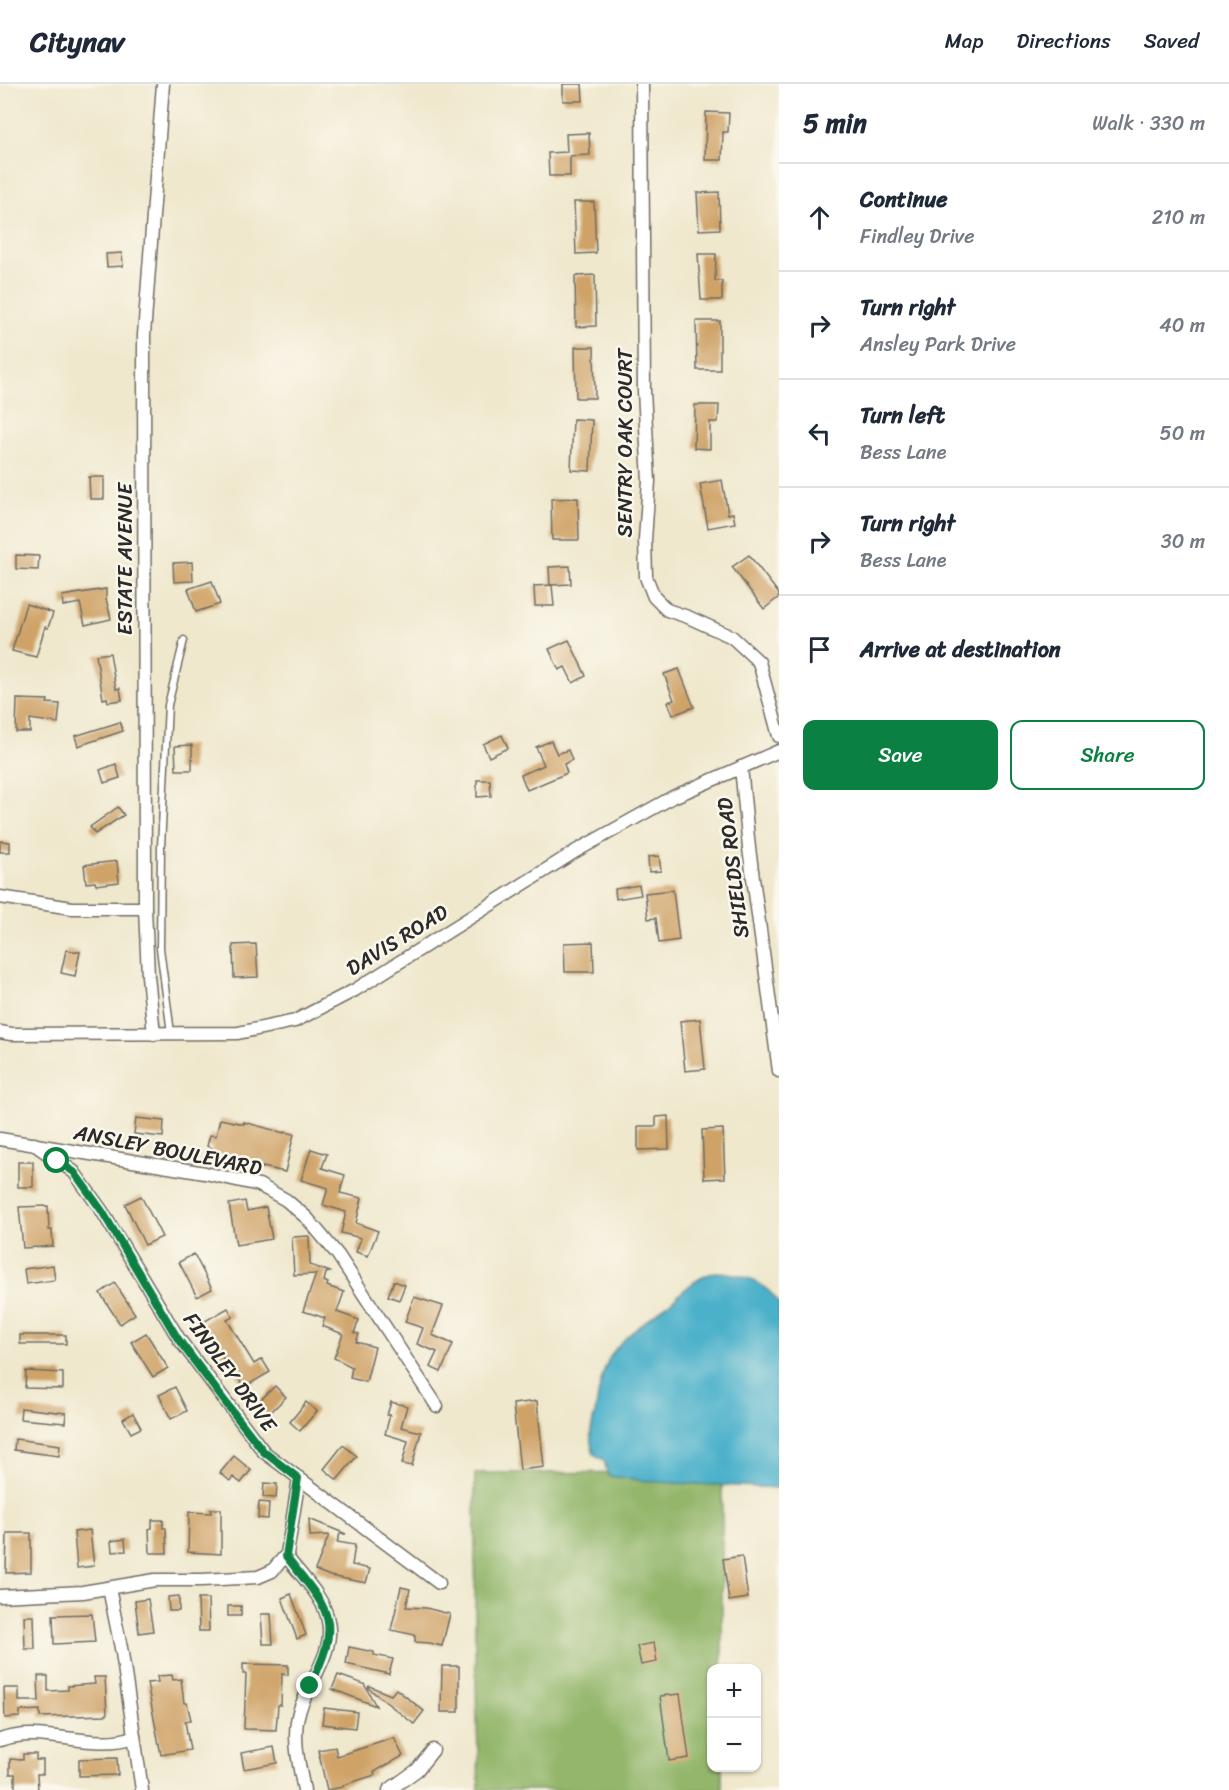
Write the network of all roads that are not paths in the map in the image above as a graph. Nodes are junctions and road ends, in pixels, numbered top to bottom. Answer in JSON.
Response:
{"nodes":[{"id":1,"x":163,"y":84,"type":"edge"},
{"id":2,"x":642,"y":84,"type":"edge"},
{"id":3,"x":184,"y":640,"type":"dead end"},
{"id":4,"x":779,"y":736,"type":"edge"},
{"id":5,"x":779,"y":751,"type":"edge"},
{"id":6,"x":741,"y":767,"type":"junction"},
{"id":7,"x":0,"y":897,"type":"edge"},
{"id":8,"x":146,"y":908,"type":"junction"},
{"id":9,"x":0,"y":1032,"type":"edge"},
{"id":10,"x":154,"y":1034,"type":"junction"},
{"id":11,"x":171,"y":1034,"type":"junction"},
{"id":12,"x":779,"y":1071,"type":"edge"},
{"id":13,"x":0,"y":1139,"type":"edge"},
{"id":14,"x":34,"y":1144,"type":"junction"},
{"id":15,"x":437,"y":1406,"type":"dead end"},
{"id":16,"x":298,"y":1478,"type":"junction"},
{"id":17,"x":286,"y":1556,"type":"junction"},
{"id":18,"x":439,"y":1583,"type":"dead end"},
{"id":19,"x":109,"y":1588,"type":"junction"},
{"id":20,"x":0,"y":1596,"type":"edge"},
{"id":21,"x":134,"y":1737,"type":"junction"},
{"id":22,"x":0,"y":1740,"type":"edge"},
{"id":23,"x":433,"y":1750,"type":"dead end"},
{"id":24,"x":142,"y":1790,"type":"edge"},
{"id":25,"x":304,"y":1790,"type":"edge"},
{"id":26,"x":389,"y":1790,"type":"edge"}],
"edges":[{"from":1,"to":8,"type":"street","name":"ESTATE AVENUE"},
{"from":2,"to":4,"type":"street","name":"SENTRY OAK COURT"},
{"from":3,"to":11,"type":"lane"},
{"from":5,"to":6,"type":"street","name":"DAVIS ROAD"},
{"from":6,"to":11,"type":"street","name":"DAVIS ROAD"},
{"from":6,"to":12,"type":"street","name":"SHIELDS ROAD"},
{"from":7,"to":8,"type":"street"},
{"from":8,"to":10,"type":"street","name":"ESTATE AVENUE"},
{"from":9,"to":10,"type":"street","name":"DAVIS ROAD"},
{"from":10,"to":11,"type":"street","name":"DAVIS ROAD"},
{"from":13,"to":14,"type":"street","name":"ANSLEY BOULEVARD"},
{"from":14,"to":15,"type":"street","name":"ANSLEY BOULEVARD"},
{"from":14,"to":16,"type":"street","name":"FINDLEY DRIVE"},
{"from":16,"to":17,"type":"street"},
{"from":16,"to":18,"type":"street","name":"FINDLEY DRIVE"},
{"from":17,"to":19,"type":"street"},
{"from":17,"to":25,"type":"street"},
{"from":19,"to":20,"type":"street"},
{"from":19,"to":21,"type":"street"},
{"from":21,"to":22,"type":"street"},
{"from":21,"to":24,"type":"street"},
{"from":23,"to":26,"type":"street"}]}
